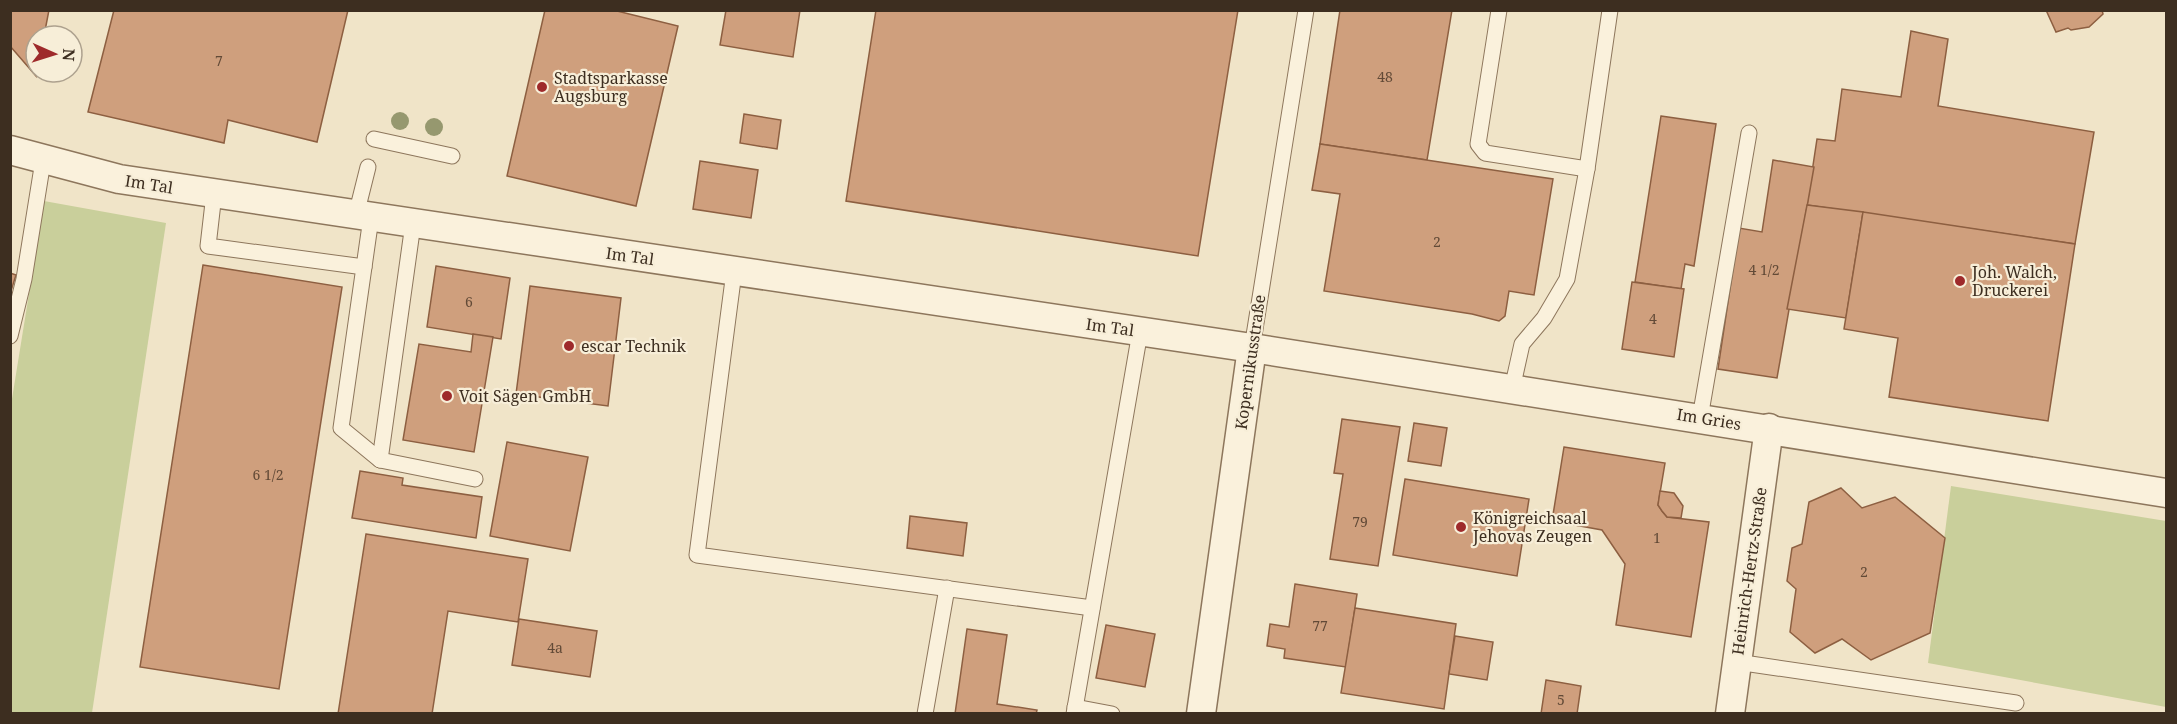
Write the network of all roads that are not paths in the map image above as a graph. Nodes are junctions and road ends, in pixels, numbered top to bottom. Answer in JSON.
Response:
{"nodes":[{"id":1,"x":1306,"y":10,"type":"edge"},
{"id":2,"x":1499,"y":10,"type":"edge"},
{"id":3,"x":1610,"y":10,"type":"edge"},
{"id":4,"x":1749,"y":133,"type":"dead end"},
{"id":5,"x":374,"y":139,"type":"dead end"},
{"id":6,"x":10,"y":150,"type":"edge"},
{"id":7,"x":452,"y":156,"type":"dead end"},
{"id":8,"x":43,"y":161,"type":"junction"},
{"id":9,"x":368,"y":166,"type":"dead end"},
{"id":10,"x":1587,"y":169,"type":"junction"},
{"id":11,"x":214,"y":194,"type":"junction"},
{"id":12,"x":363,"y":216,"type":"junction"},
{"id":13,"x":413,"y":224,"type":"junction"},
{"id":14,"x":364,"y":267,"type":"junction"},
{"id":15,"x":734,"y":272,"type":"junction"},
{"id":16,"x":1140,"y":332,"type":"junction"},
{"id":17,"x":10,"y":336,"type":"edge"},
{"id":18,"x":1252,"y":348,"type":"junction"},
{"id":19,"x":1512,"y":388,"type":"junction"},
{"id":20,"x":1700,"y":418,"type":"junction"},
{"id":21,"x":1769,"y":429,"type":"junction"},
{"id":22,"x":380,"y":460,"type":"junction"},
{"id":23,"x":475,"y":479,"type":"dead end"},
{"id":24,"x":2166,"y":493,"type":"edge"},
{"id":25,"x":947,"y":588,"type":"junction"},
{"id":26,"x":1092,"y":608,"type":"junction"},
{"id":27,"x":1737,"y":662,"type":"junction"},
{"id":28,"x":2016,"y":703,"type":"dead end"},
{"id":29,"x":1074,"y":710,"type":"edge"},
{"id":30,"x":925,"y":714,"type":"edge"},
{"id":31,"x":1112,"y":714,"type":"edge"},
{"id":32,"x":1202,"y":714,"type":"edge"},
{"id":33,"x":1730,"y":714,"type":"edge"}],
"edges":[{"from":1,"to":18,"type":"lane","name":"Kopernikusstraße"},
{"from":2,"to":10,"type":"lane"},
{"from":3,"to":10,"type":"lane"},
{"from":4,"to":20,"type":"lane"},
{"from":5,"to":7,"type":"lane"},
{"from":6,"to":8,"type":"street","name":"Im Tal"},
{"from":8,"to":11,"type":"street","name":"Im Tal"},
{"from":8,"to":17,"type":"lane"},
{"from":9,"to":12,"type":"lane"},
{"from":10,"to":19,"type":"lane"},
{"from":11,"to":12,"type":"street","name":"Im Tal"},
{"from":11,"to":14,"type":"lane"},
{"from":12,"to":13,"type":"street","name":"Im Tal"},
{"from":12,"to":14,"type":"lane"},
{"from":13,"to":15,"type":"street","name":"Im Tal"},
{"from":13,"to":22,"type":"lane"},
{"from":14,"to":22,"type":"lane"},
{"from":15,"to":16,"type":"street","name":"Im Tal"},
{"from":15,"to":25,"type":"lane"},
{"from":16,"to":18,"type":"street","name":"Im Tal"},
{"from":16,"to":26,"type":"lane"},
{"from":18,"to":19,"type":"street","name":"Im Gries"},
{"from":18,"to":32,"type":"street","name":"Kopernikusstraße"},
{"from":19,"to":20,"type":"street","name":"Im Gries"},
{"from":20,"to":21,"type":"street","name":"Im Gries"},
{"from":21,"to":24,"type":"street","name":"Im Gries"},
{"from":21,"to":27,"type":"street","name":"Heinrich-Hertz-Straße"},
{"from":22,"to":23,"type":"lane"},
{"from":25,"to":26,"type":"lane"},
{"from":25,"to":30,"type":"lane"},
{"from":26,"to":29,"type":"lane"},
{"from":27,"to":28,"type":"lane"},
{"from":27,"to":33,"type":"street","name":"Heinrich-Hertz-Straße"},
{"from":29,"to":31,"type":"lane"}]}
